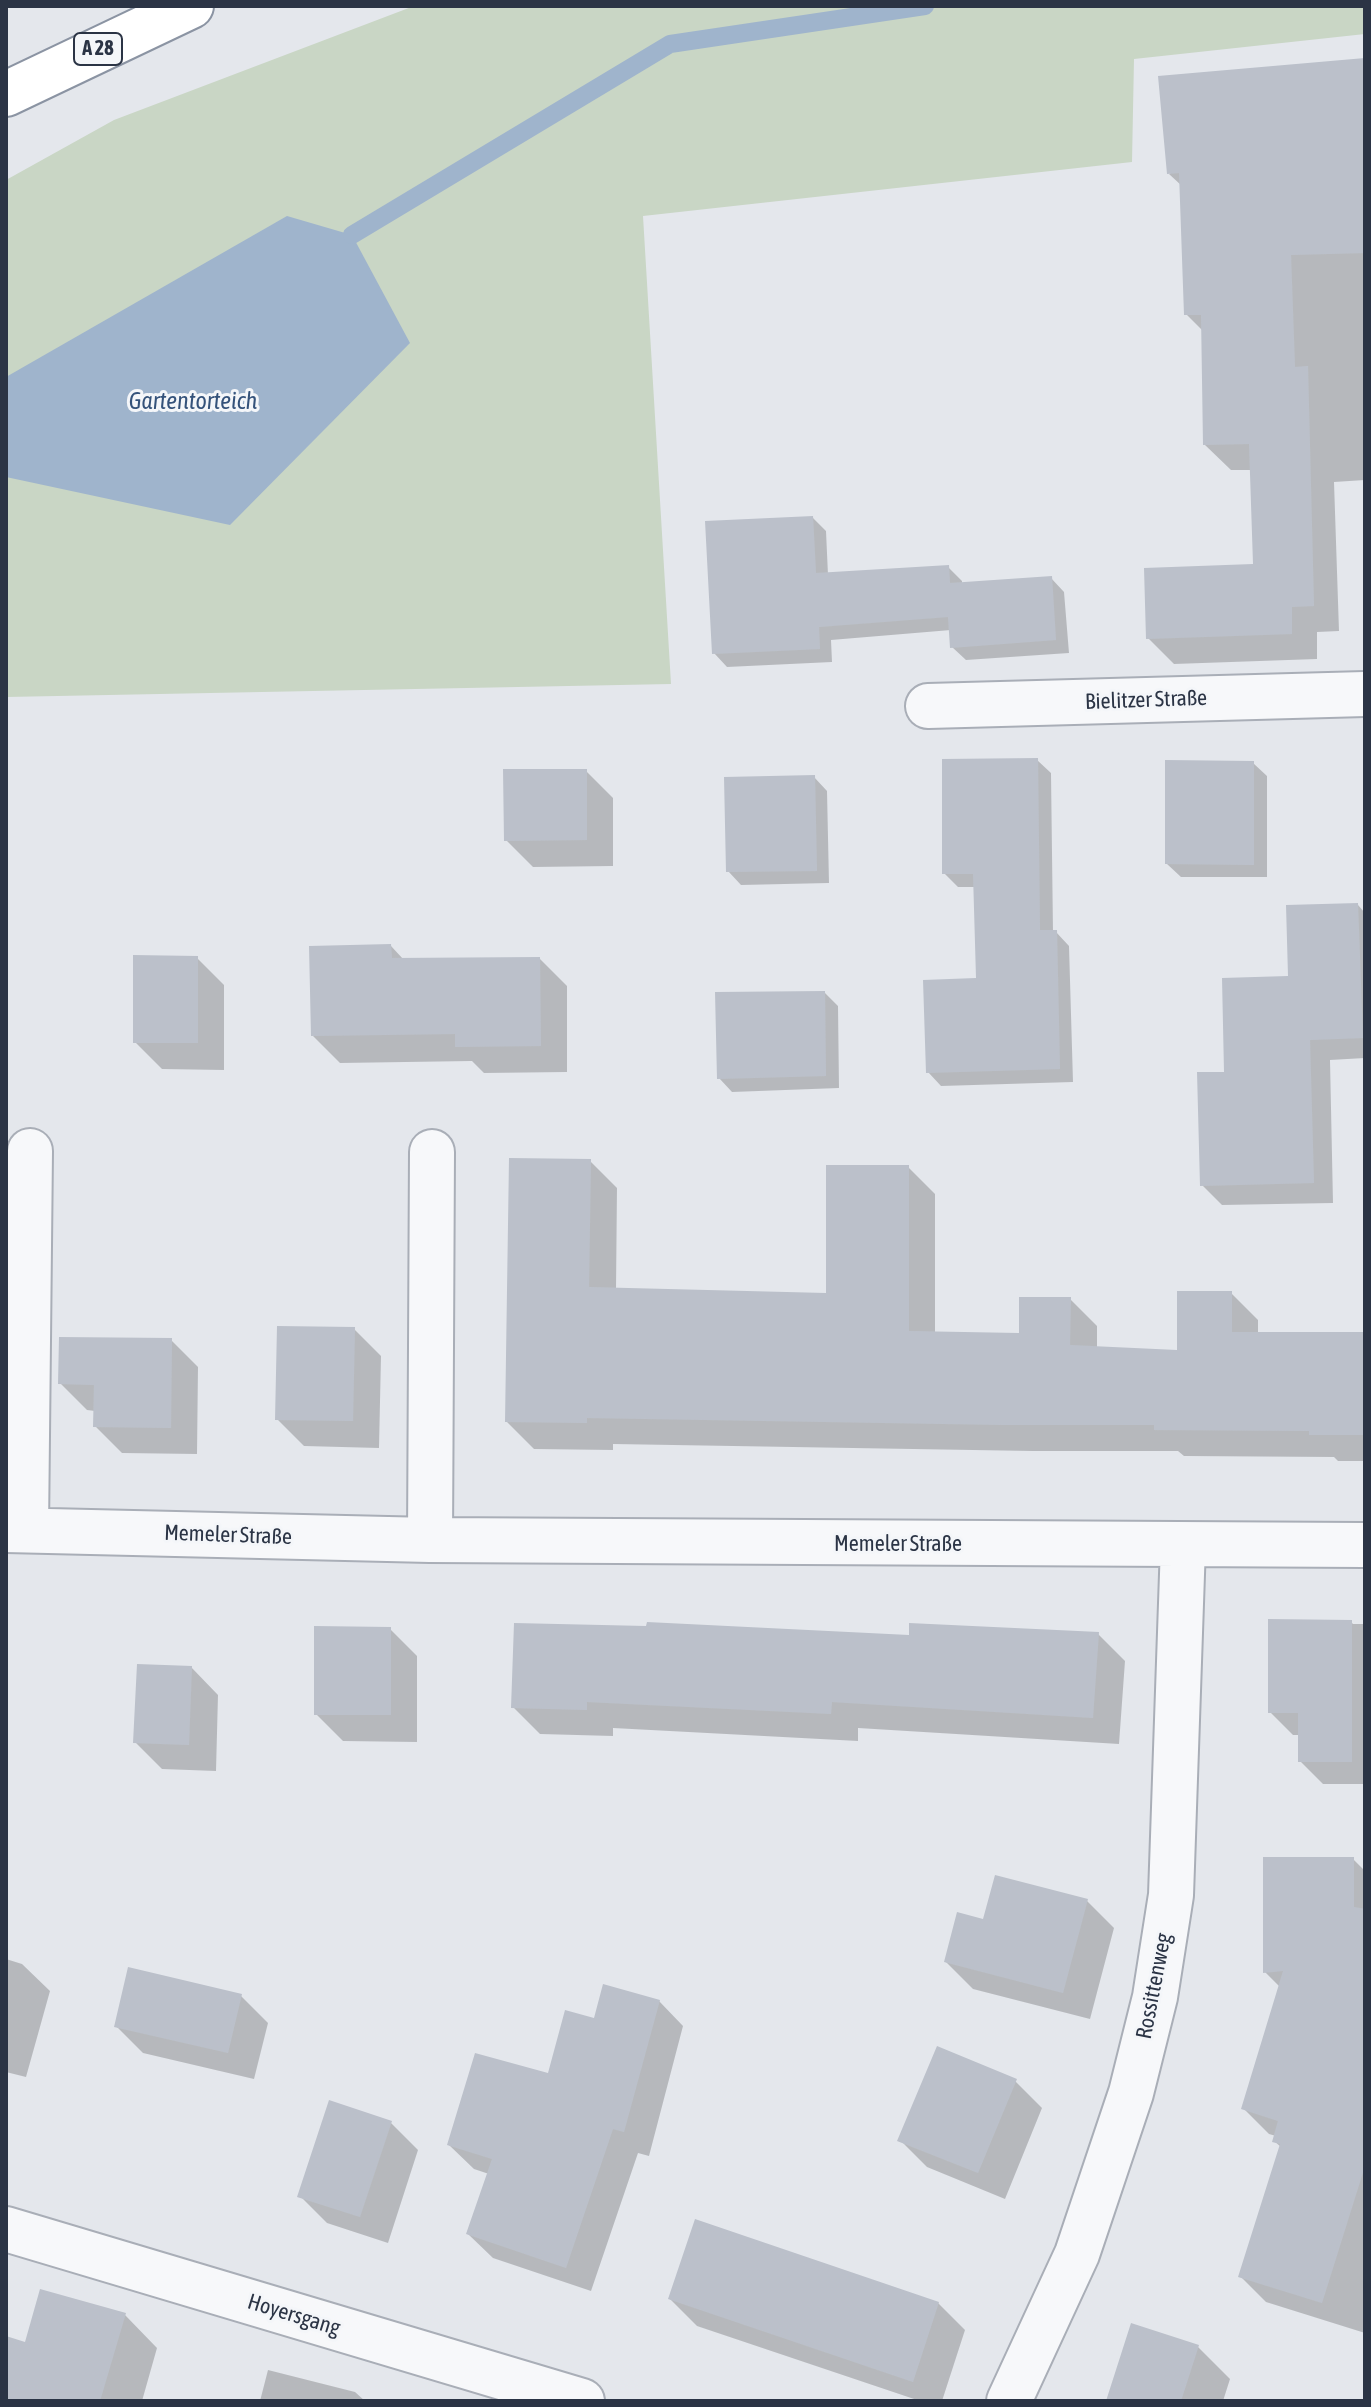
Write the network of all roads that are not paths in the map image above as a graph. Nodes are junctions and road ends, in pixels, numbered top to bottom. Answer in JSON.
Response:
{"nodes":[{"id":1,"x":191,"y":6,"type":"edge"},
{"id":2,"x":6,"y":94,"type":"edge"},
{"id":3,"x":1365,"y":694,"type":"edge"},
{"id":4,"x":928,"y":706,"type":"dead end"},
{"id":5,"x":30,"y":1151,"type":"dead end"},
{"id":6,"x":432,"y":1152,"type":"dead end"},
{"id":7,"x":16,"y":1530,"type":"edge"},
{"id":8,"x":430,"y":1540,"type":"junction"},
{"id":9,"x":1183,"y":1545,"type":"junction"},
{"id":10,"x":1365,"y":1545,"type":"edge"},
{"id":11,"x":6,"y":2229,"type":"edge"},
{"id":12,"x":582,"y":2401,"type":"edge"},
{"id":13,"x":1009,"y":2401,"type":"edge"}],
"edges":[{"from":1,"to":2,"type":"highway","number":"A 28"},
{"from":3,"to":4,"type":"street","name":"Bielitzer Straße"},
{"from":5,"to":7,"type":"street","name":"Memeler Straße"},
{"from":6,"to":8,"type":"street"},
{"from":7,"to":8,"type":"street","name":"Memeler Straße"},
{"from":8,"to":9,"type":"street","name":"Memeler Straße"},
{"from":9,"to":10,"type":"street","name":"Memeler Straße"},
{"from":9,"to":13,"type":"street","name":"Rossittenweg"},
{"from":11,"to":12,"type":"street","name":"Hoyersgang"}]}
